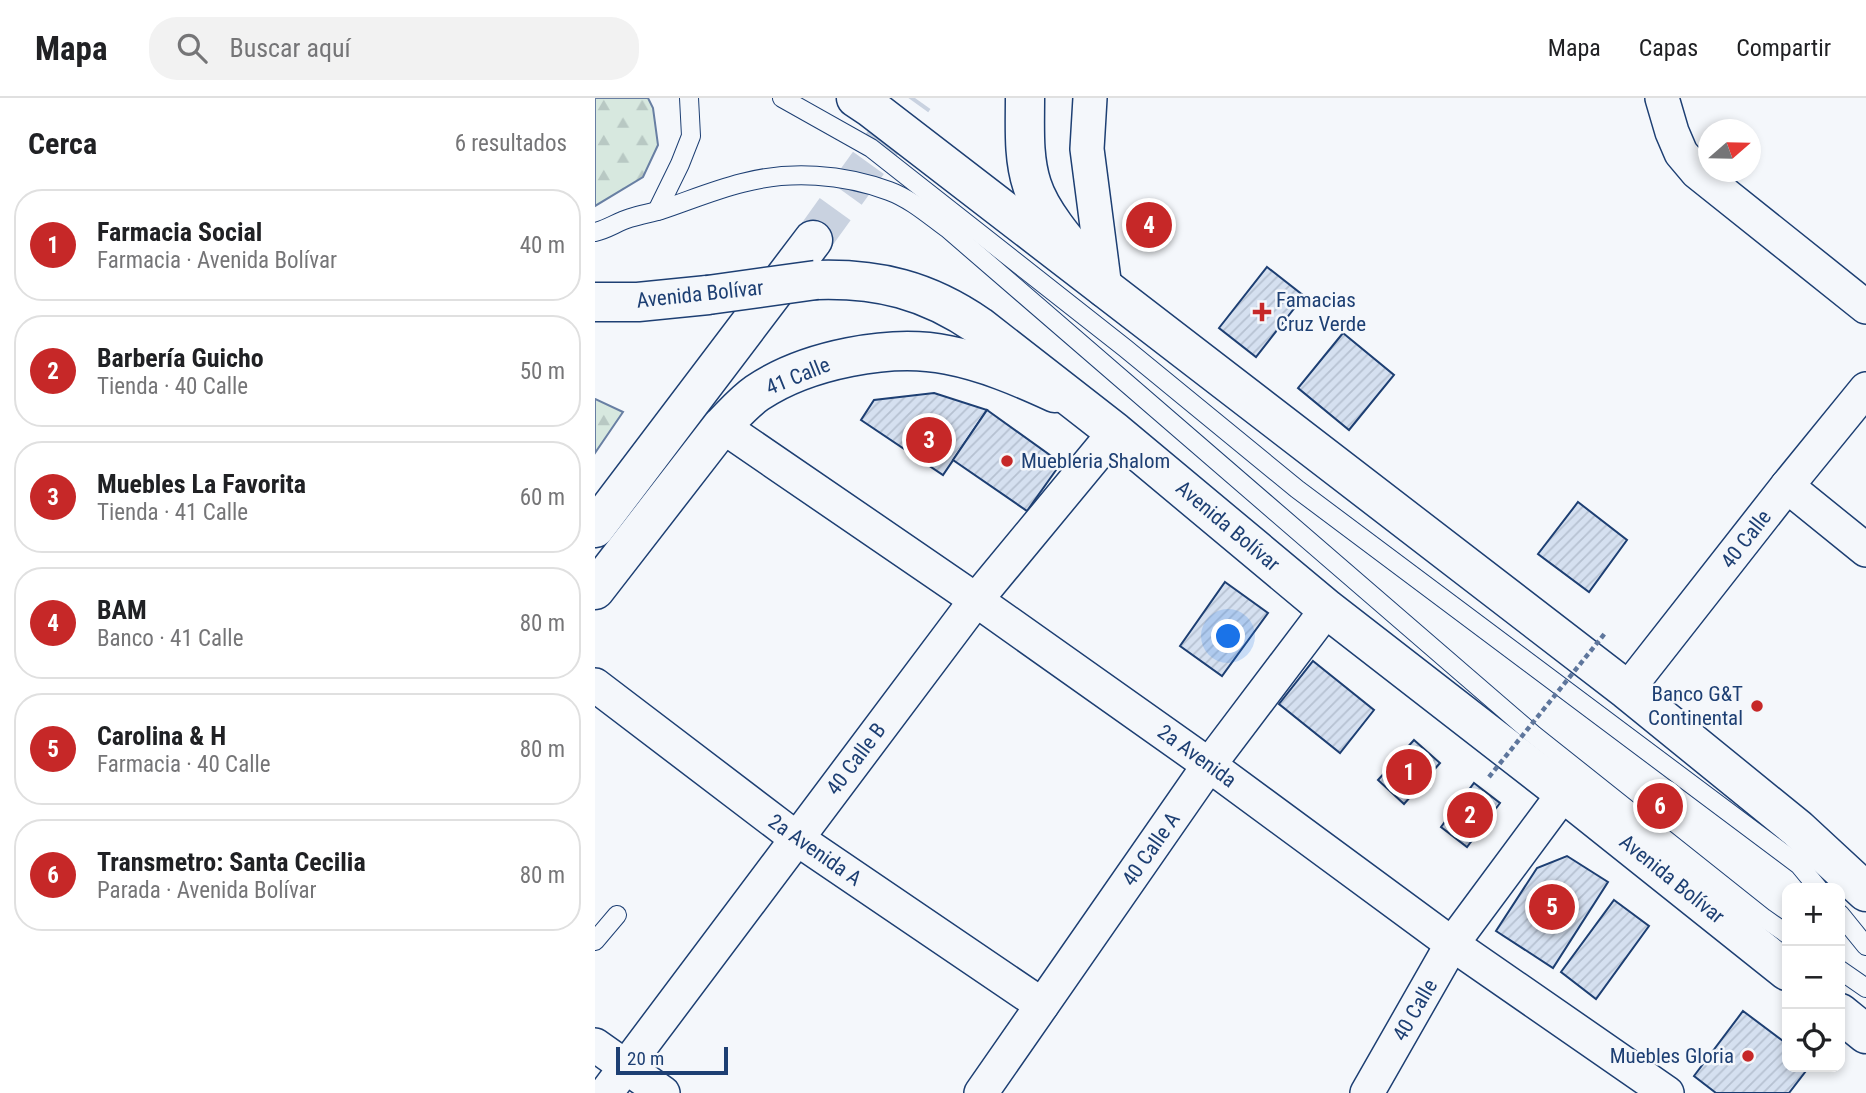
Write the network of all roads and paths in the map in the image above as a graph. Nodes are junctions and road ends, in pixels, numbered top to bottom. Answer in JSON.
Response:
{"nodes":[{"id":1,"x":689,"y":98,"type":"edge"},
{"id":2,"x":782,"y":98,"type":"edge"},
{"id":3,"x":856,"y":98,"type":"edge"},
{"id":4,"x":1025,"y":98,"type":"edge"},
{"id":5,"x":1090,"y":98,"type":"edge"},
{"id":6,"x":1662,"y":98,"type":"edge"},
{"id":7,"x":657,"y":211,"type":"junction"},
{"id":8,"x":595,"y":232,"type":"edge"},
{"id":9,"x":1105,"y":288,"type":"junction"},
{"id":10,"x":595,"y":302,"type":"edge"},
{"id":11,"x":1866,"y":307,"type":"edge"},
{"id":12,"x":1866,"y":388,"type":"edge"},
{"id":13,"x":1084,"y":406,"type":"junction"},
{"id":14,"x":722,"y":426,"type":"junction"},
{"id":15,"x":1115,"y":432,"type":"junction"},
{"id":16,"x":1787,"y":486,"type":"junction"},
{"id":17,"x":595,"y":497,"type":"edge"},
{"id":18,"x":595,"y":528,"type":"edge"},
{"id":19,"x":1866,"y":550,"type":"edge"},
{"id":20,"x":595,"y":590,"type":"edge"},
{"id":21,"x":976,"y":600,"type":"junction"},
{"id":22,"x":1327,"y":609,"type":"junction"},
{"id":23,"x":1606,"y":632,"type":"dead end"},
{"id":24,"x":595,"y":685,"type":"edge"},
{"id":25,"x":1627,"y":690,"type":"junction"},
{"id":26,"x":1209,"y":765,"type":"junction"},
{"id":27,"x":1489,"y":777,"type":"dead end"},
{"id":28,"x":1564,"y":793,"type":"junction"},
{"id":29,"x":796,"y":838,"type":"junction"},
{"id":30,"x":1814,"y":883,"type":"edge"},
{"id":31,"x":1866,"y":892,"type":"edge"},
{"id":32,"x":617,"y":915,"type":"dead end"},
{"id":33,"x":1845,"y":920,"type":"edge"},
{"id":34,"x":1782,"y":931,"type":"edge"},
{"id":35,"x":595,"y":941,"type":"edge"},
{"id":36,"x":1452,"y":944,"type":"junction"},
{"id":37,"x":1866,"y":946,"type":"edge"},
{"id":38,"x":1782,"y":967,"type":"edge"},
{"id":39,"x":1845,"y":973,"type":"edge"},
{"id":40,"x":1866,"y":988,"type":"edge"},
{"id":41,"x":1042,"y":1005,"type":"junction"},
{"id":42,"x":1845,"y":1017,"type":"edge"},
{"id":43,"x":1866,"y":1034,"type":"edge"},
{"id":44,"x":595,"y":1045,"type":"edge"},
{"id":45,"x":625,"y":1066,"type":"junction"},
{"id":46,"x":606,"y":1093,"type":"edge"},
{"id":47,"x":663,"y":1093,"type":"edge"},
{"id":48,"x":981,"y":1093,"type":"edge"},
{"id":49,"x":1367,"y":1093,"type":"edge"},
{"id":50,"x":1667,"y":1093,"type":"edge"}],
"edges":[{"from":1,"to":7,"type":"lane"},
{"from":2,"to":30,"type":"lane"},
{"from":3,"to":9,"type":"main road"},
{"from":4,"to":9,"type":"main road"},
{"from":5,"to":9,"type":"street"},
{"from":6,"to":11,"type":"street"},
{"from":7,"to":8,"type":"lane"},
{"from":7,"to":34,"type":"lane"},
{"from":9,"to":25,"type":"main road"},
{"from":10,"to":13,"type":"main road","name":"Avenida Bolívar","bridge":true},
{"from":12,"to":16,"type":"street","name":"40 Calle"},
{"from":13,"to":14,"type":"main road","name":"41 Calle"},
{"from":13,"to":15,"type":"main road","name":"Avenida Bolívar"},
{"from":14,"to":20,"type":"main road","name":"41 Calle"},
{"from":14,"to":21,"type":"street","name":"2a Avenida"},
{"from":15,"to":21,"type":"street","name":"40 Calle B"},
{"from":15,"to":22,"type":"main road","name":"Avenida Bolívar"},
{"from":16,"to":19,"type":"street"},
{"from":16,"to":25,"type":"street","name":"40 Calle"},
{"from":17,"to":18,"type":"main road"},
{"from":21,"to":26,"type":"street","name":"2a Avenida"},
{"from":21,"to":29,"type":"street","name":"40 Calle B"},
{"from":22,"to":26,"type":"street","name":"40 Calle A"},
{"from":22,"to":28,"type":"main road","name":"Avenida Bolívar"},
{"from":23,"to":27,"type":"path","bridge":true},
{"from":24,"to":29,"type":"street","name":"2a Avenida A"},
{"from":25,"to":31,"type":"main road"},
{"from":26,"to":36,"type":"street","name":"2a Avenida"},
{"from":26,"to":41,"type":"street","name":"40 Calle A"},
{"from":28,"to":36,"type":"street","name":"40 Calle"},
{"from":28,"to":38,"type":"main road","name":"Avenida Bolívar"},
{"from":29,"to":41,"type":"street","name":"2a Avenida A"},
{"from":29,"to":45,"type":"street","name":"40 Calle B"},
{"from":32,"to":35,"type":"lane"},
{"from":33,"to":37,"type":"lane"},
{"from":36,"to":49,"type":"street","name":"40 Calle"},
{"from":36,"to":50,"type":"street","name":"2a Avenida"},
{"from":39,"to":40,"type":"lane"},
{"from":41,"to":48,"type":"street","name":"40 Calle A"},
{"from":42,"to":43,"type":"main road"},
{"from":44,"to":45,"type":"street"},
{"from":45,"to":46,"type":"street","name":"40 Calle B"},
{"from":45,"to":47,"type":"street"}]}
